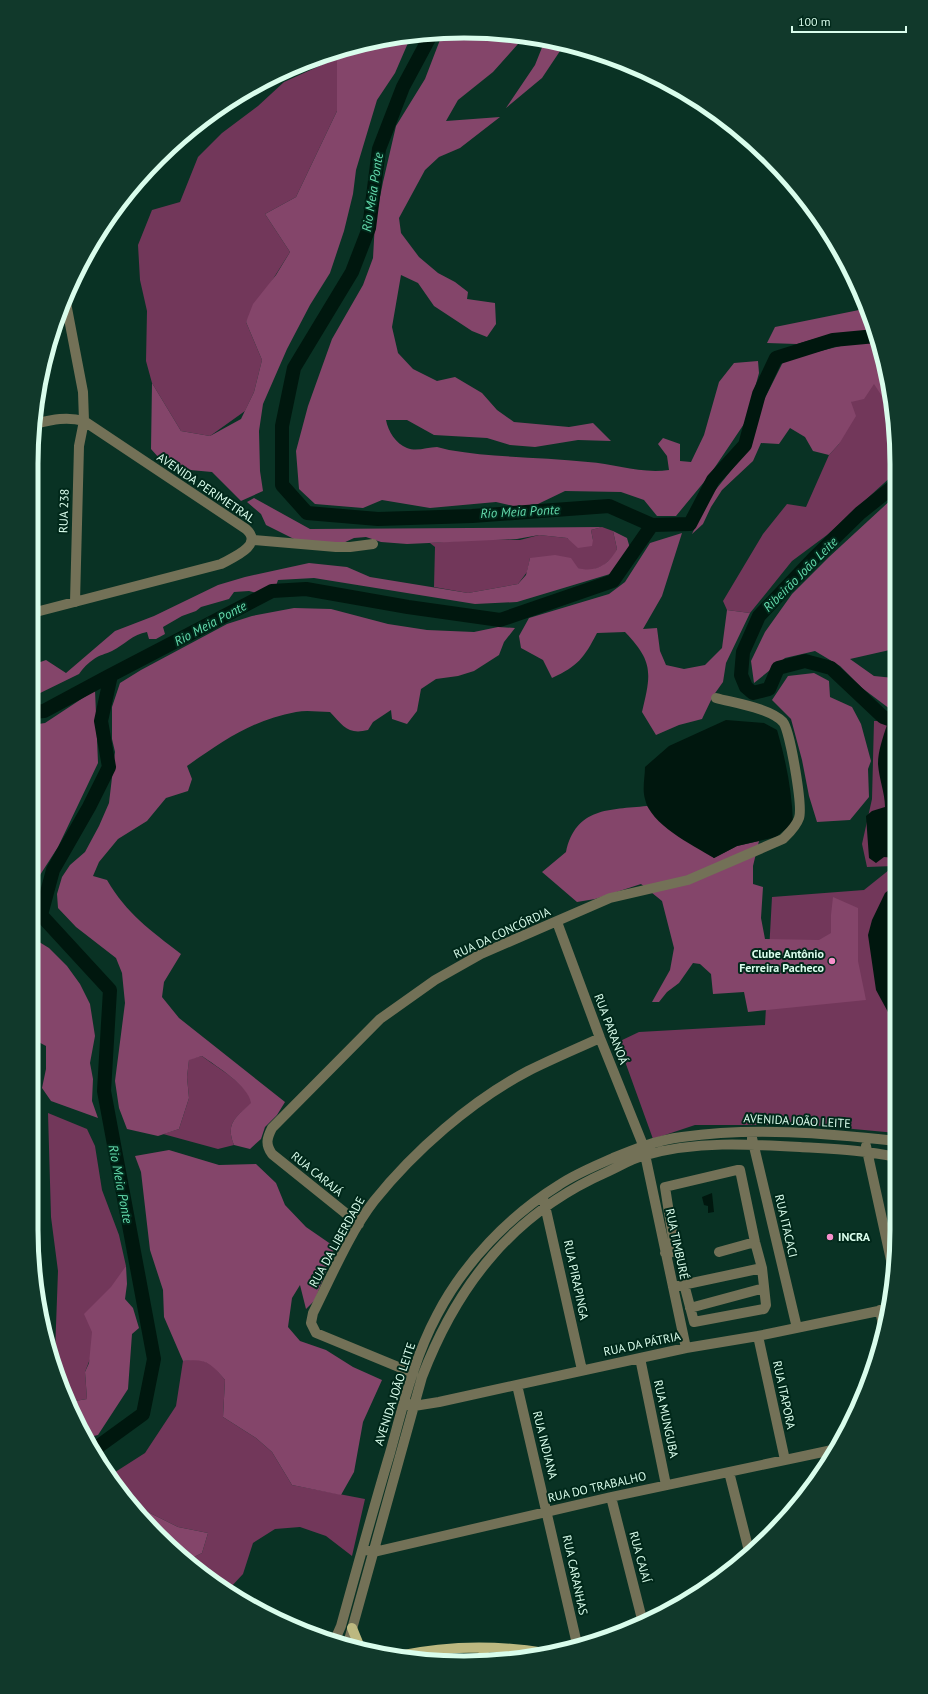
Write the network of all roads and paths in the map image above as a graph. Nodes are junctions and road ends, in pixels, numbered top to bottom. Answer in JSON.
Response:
{"nodes":[{"id":1,"x":67,"y":309,"type":"edge"},
{"id":2,"x":84,"y":421,"type":"junction"},
{"id":3,"x":40,"y":423,"type":"edge"},
{"id":4,"x":253,"y":540,"type":"junction"},
{"id":5,"x":373,"y":544,"type":"dead end"},
{"id":6,"x":75,"y":602,"type":"junction"},
{"id":7,"x":38,"y":611,"type":"edge"},
{"id":8,"x":716,"y":698,"type":"dead end"},
{"id":9,"x":558,"y":922,"type":"junction"},
{"id":10,"x":600,"y":1038,"type":"junction"},
{"id":11,"x":752,"y":1130,"type":"junction"},
{"id":12,"x":839,"y":1136,"type":"junction"},
{"id":13,"x":266,"y":1138,"type":"joint"},
{"id":14,"x":865,"y":1138,"type":"junction"},
{"id":15,"x":890,"y":1141,"type":"edge"},
{"id":16,"x":753,"y":1145,"type":"junction"},
{"id":17,"x":644,"y":1150,"type":"junction"},
{"id":18,"x":839,"y":1150,"type":"junction"},
{"id":19,"x":868,"y":1151,"type":"junction"},
{"id":20,"x":890,"y":1156,"type":"edge"},
{"id":21,"x":542,"y":1196,"type":"junction"},
{"id":22,"x":547,"y":1205,"type":"junction"},
{"id":23,"x":668,"y":1213,"type":"junction"},
{"id":24,"x":659,"y":1222,"type":"junction"},
{"id":25,"x":359,"y":1224,"type":"junction"},
{"id":26,"x":754,"y":1242,"type":"junction"},
{"id":27,"x":889,"y":1251,"type":"edge"},
{"id":28,"x":719,"y":1252,"type":"dead end"},
{"id":29,"x":666,"y":1253,"type":"junction"},
{"id":30,"x":762,"y":1268,"type":"junction"},
{"id":31,"x":684,"y":1284,"type":"junction"},
{"id":32,"x":673,"y":1287,"type":"junction"},
{"id":33,"x":764,"y":1288,"type":"junction"},
{"id":34,"x":690,"y":1308,"type":"junction"},
{"id":35,"x":882,"y":1310,"type":"edge"},
{"id":36,"x":797,"y":1328,"type":"junction"},
{"id":37,"x":758,"y":1336,"type":"junction"},
{"id":38,"x":686,"y":1348,"type":"junction"},
{"id":39,"x":640,"y":1358,"type":"junction"},
{"id":40,"x":582,"y":1370,"type":"junction"},
{"id":41,"x":413,"y":1373,"type":"junction"},
{"id":42,"x":517,"y":1385,"type":"junction"},
{"id":43,"x":404,"y":1403,"type":"junction"},
{"id":44,"x":414,"y":1406,"type":"junction"},
{"id":45,"x":828,"y":1451,"type":"edge"},
{"id":46,"x":785,"y":1460,"type":"junction"},
{"id":47,"x":729,"y":1472,"type":"junction"},
{"id":48,"x":666,"y":1485,"type":"junction"},
{"id":49,"x":611,"y":1497,"type":"junction"},
{"id":50,"x":547,"y":1512,"type":"junction"},
{"id":51,"x":748,"y":1547,"type":"edge"},
{"id":52,"x":362,"y":1549,"type":"junction"},
{"id":53,"x":374,"y":1552,"type":"junction"},
{"id":54,"x":641,"y":1617,"type":"edge"},
{"id":55,"x":352,"y":1628,"type":"junction"},
{"id":56,"x":336,"y":1636,"type":"edge"},
{"id":57,"x":349,"y":1640,"type":"edge"},
{"id":58,"x":574,"y":1641,"type":"edge"},
{"id":59,"x":358,"y":1642,"type":"edge"},
{"id":60,"x":484,"y":1648,"type":"junction"},
{"id":61,"x":522,"y":1652,"type":"edge"},
{"id":62,"x":427,"y":1654,"type":"edge"},
{"id":63,"x":483,"y":1655,"type":"edge"}],
"edges":[{"from":1,"to":2,"type":"street"},
{"from":2,"to":3,"type":"street"},
{"from":2,"to":4,"type":"street","name":"AVENIDA PERIMETRAL"},
{"from":2,"to":6,"type":"street","name":"RUA 238"},
{"from":4,"to":5,"type":"street"},
{"from":4,"to":6,"type":"street","name":"AVENIDA PERIMETRAL"},
{"from":6,"to":7,"type":"street","name":"AVENIDA PERIMETRAL"},
{"from":8,"to":9,"type":"street","name":"RUA DA CONCÓRDIA"},
{"from":9,"to":10,"type":"street","name":"RUA PARANOÁ"},
{"from":9,"to":13,"type":"street","name":"RUA DA CONCÓRDIA"},
{"from":10,"to":17,"type":"street","name":"RUA PARANOÁ"},
{"from":10,"to":25,"type":"street","name":"RUA DA LIBERDADE"},
{"from":11,"to":12,"type":"street","name":"AVENIDA JOÃO LEITE"},
{"from":11,"to":16,"type":"street","name":"RUA ITACACI"},
{"from":11,"to":17,"type":"street","name":"AVENIDA JOÃO LEITE"},
{"from":12,"to":14,"type":"street","name":"AVENIDA JOÃO LEITE"},
{"from":12,"to":18,"type":"street"},
{"from":13,"to":25,"type":"street","name":"RUA CARAJÁ"},
{"from":14,"to":15,"type":"street","name":"AVENIDA JOÃO LEITE"},
{"from":14,"to":19,"type":"street"},
{"from":16,"to":17,"type":"street","name":"AVENIDA JOÃO LEITE"},
{"from":16,"to":18,"type":"street","name":"AVENIDA JOÃO LEITE"},
{"from":16,"to":36,"type":"street","name":"RUA ITACACI"},
{"from":17,"to":21,"type":"street","name":"AVENIDA JOÃO LEITE"},
{"from":17,"to":22,"type":"street","name":"AVENIDA JOÃO LEITE"},
{"from":17,"to":24,"type":"street","name":"RUA TIMBURÉ"},
{"from":18,"to":19,"type":"street","name":"AVENIDA JOÃO LEITE"},
{"from":19,"to":20,"type":"street","name":"AVENIDA JOÃO LEITE"},
{"from":19,"to":27,"type":"street"},
{"from":21,"to":22,"type":"street","name":"RUA PIRAPINGA"},
{"from":21,"to":41,"type":"street","name":"AVENIDA JOÃO LEITE"},
{"from":22,"to":40,"type":"street","name":"RUA PIRAPINGA"},
{"from":22,"to":44,"type":"street","name":"AVENIDA JOÃO LEITE"},
{"from":23,"to":24,"type":"street"},
{"from":23,"to":26,"type":"street"},
{"from":23,"to":29,"type":"street"},
{"from":24,"to":29,"type":"street","name":"RUA TIMBURÉ"},
{"from":25,"to":41,"type":"street","name":"RUA DA LIBERDADE"},
{"from":26,"to":28,"type":"street"},
{"from":26,"to":30,"type":"street"},
{"from":29,"to":32,"type":"street","name":"RUA TIMBURÉ"},
{"from":30,"to":31,"type":"street"},
{"from":30,"to":33,"type":"street"},
{"from":31,"to":32,"type":"street"},
{"from":31,"to":34,"type":"street"},
{"from":32,"to":38,"type":"street","name":"RUA TIMBURÉ"},
{"from":33,"to":34,"type":"street"},
{"from":33,"to":34,"type":"street"},
{"from":35,"to":36,"type":"street","name":"RUA DA PÁTRIA"},
{"from":36,"to":37,"type":"street","name":"RUA DA PÁTRIA"},
{"from":37,"to":38,"type":"street","name":"RUA DA PÁTRIA"},
{"from":37,"to":46,"type":"street","name":"RUA ITAPORA"},
{"from":38,"to":39,"type":"street","name":"RUA DA PÁTRIA"},
{"from":39,"to":40,"type":"street","name":"RUA DA PÁTRIA"},
{"from":39,"to":48,"type":"street","name":"RUA MUNGUBA"},
{"from":40,"to":42,"type":"street","name":"RUA DA PÁTRIA"},
{"from":41,"to":43,"type":"street","name":"AVENIDA JOÃO LEITE"},
{"from":42,"to":44,"type":"street","name":"RUA DA PÁTRIA"},
{"from":42,"to":50,"type":"street","name":"RUA INDIANA"},
{"from":43,"to":44,"type":"street","name":"RUA DA PÁTRIA"},
{"from":43,"to":52,"type":"street","name":"AVENIDA JOÃO LEITE"},
{"from":44,"to":53,"type":"street","name":"AVENIDA JOÃO LEITE"},
{"from":45,"to":46,"type":"street","name":"RUA DO TRABALHO"},
{"from":46,"to":47,"type":"street","name":"RUA DO TRABALHO"},
{"from":47,"to":48,"type":"street","name":"RUA DO TRABALHO"},
{"from":47,"to":51,"type":"street"},
{"from":48,"to":49,"type":"street","name":"RUA DO TRABALHO"},
{"from":49,"to":50,"type":"street","name":"RUA DO TRABALHO"},
{"from":49,"to":54,"type":"street","name":"RUA CAJAÍ"},
{"from":50,"to":53,"type":"street","name":"RUA DO TRABALHO"},
{"from":50,"to":58,"type":"street","name":"RUA CARANHAS"},
{"from":52,"to":53,"type":"street","name":"RUA DO TRABALHO"},
{"from":52,"to":56,"type":"street","name":"AVENIDA JOÃO LEITE"},
{"from":53,"to":55,"type":"street","name":"AVENIDA JOÃO LEITE"},
{"from":55,"to":57,"type":"street","name":"AVENIDA JOÃO LEITE"},
{"from":55,"to":59,"type":"main road"},
{"from":60,"to":61,"type":"main road"},
{"from":60,"to":62,"type":"main road"},
{"from":60,"to":63,"type":"main road"}]}
